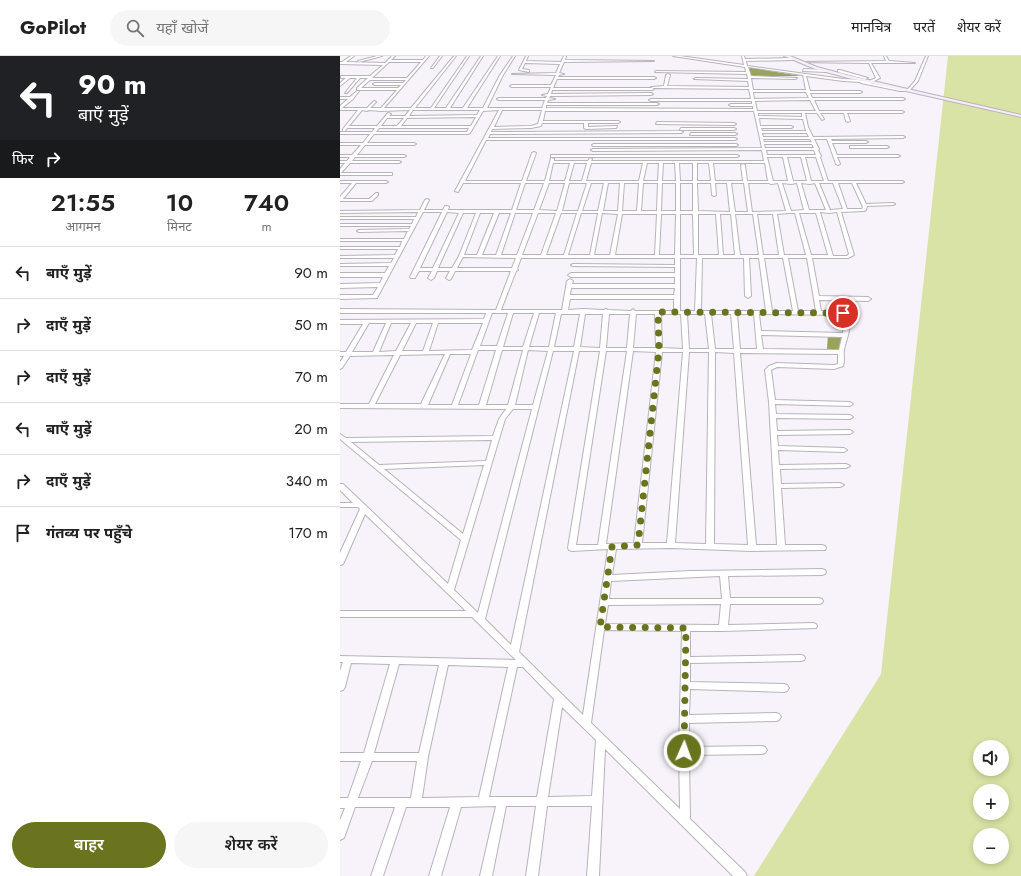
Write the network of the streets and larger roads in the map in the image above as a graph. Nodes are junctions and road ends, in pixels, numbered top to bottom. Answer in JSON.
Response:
{"nodes":[{"id":1,"x":353,"y":56,"type":"edge"},
{"id":2,"x":381,"y":56,"type":"edge"},
{"id":3,"x":394,"y":56,"type":"edge"},
{"id":4,"x":428,"y":56,"type":"edge"},
{"id":5,"x":440,"y":56,"type":"edge"},
{"id":6,"x":455,"y":56,"type":"edge"},
{"id":7,"x":468,"y":56,"type":"edge"},
{"id":8,"x":482,"y":56,"type":"edge"},
{"id":9,"x":499,"y":56,"type":"edge"},
{"id":10,"x":514,"y":56,"type":"edge"},
{"id":11,"x":527,"y":56,"type":"edge"},
{"id":12,"x":540,"y":56,"type":"edge"},
{"id":13,"x":554,"y":56,"type":"edge"},
{"id":14,"x":565,"y":56,"type":"edge"},
{"id":15,"x":606,"y":56,"type":"edge"},
{"id":16,"x":655,"y":56,"type":"edge"},
{"id":17,"x":674,"y":56,"type":"edge"},
{"id":18,"x":706,"y":56,"type":"edge"},
{"id":19,"x":786,"y":56,"type":"edge"},
{"id":20,"x":885,"y":56,"type":"edge"},
{"id":21,"x":927,"y":56,"type":"edge"},
{"id":22,"x":690,"y":57,"type":"edge"},
{"id":23,"x":768,"y":57,"type":"edge"},
{"id":24,"x":791,"y":57,"type":"edge"},
{"id":25,"x":744,"y":58,"type":"edge"},
{"id":26,"x":816,"y":58,"type":"dead end"},
{"id":27,"x":730,"y":60,"type":"dead end"},
{"id":28,"x":424,"y":61,"type":"junction"},
{"id":29,"x":589,"y":61,"type":"junction"},
{"id":30,"x":604,"y":61,"type":"junction"},
{"id":31,"x":653,"y":61,"type":"junction"},
{"id":32,"x":707,"y":61,"type":"junction"},
{"id":33,"x":821,"y":61,"type":"junction"},
{"id":34,"x":386,"y":62,"type":"junction"},
{"id":35,"x":525,"y":62,"type":"junction"},
{"id":36,"x":537,"y":62,"type":"junction"},
{"id":37,"x":550,"y":62,"type":"junction"},
{"id":38,"x":563,"y":62,"type":"junction"},
{"id":39,"x":719,"y":62,"type":"junction"},
{"id":40,"x":839,"y":62,"type":"junction"},
{"id":41,"x":888,"y":62,"type":"junction"},
{"id":42,"x":914,"y":62,"type":"dead end"},
{"id":43,"x":342,"y":63,"type":"edge"},
{"id":44,"x":799,"y":63,"type":"junction"},
{"id":45,"x":870,"y":63,"type":"junction"},
{"id":46,"x":349,"y":64,"type":"junction"},
{"id":47,"x":656,"y":64,"type":"dead end"},
{"id":48,"x":731,"y":64,"type":"junction"},
{"id":49,"x":773,"y":64,"type":"dead end"},
{"id":50,"x":588,"y":65,"type":"dead end"},
{"id":51,"x":745,"y":66,"type":"junction"},
{"id":52,"x":432,"y":67,"type":"dead end"},
{"id":53,"x":535,"y":67,"type":"dead end"},
{"id":54,"x":706,"y":67,"type":"dead end"},
{"id":55,"x":785,"y":67,"type":"dead end"},
{"id":56,"x":548,"y":69,"type":"dead end"},
{"id":57,"x":774,"y":70,"type":"junction"},
{"id":58,"x":829,"y":71,"type":"junction"},
{"id":59,"x":839,"y":71,"type":"junction"},
{"id":60,"x":559,"y":72,"type":"junction"},
{"id":61,"x":656,"y":72,"type":"dead end"},
{"id":62,"x":719,"y":72,"type":"junction"},
{"id":63,"x":786,"y":72,"type":"junction"},
{"id":64,"x":860,"y":72,"type":"dead end"},
{"id":65,"x":382,"y":74,"type":"dead end"},
{"id":66,"x":404,"y":74,"type":"dead end"},
{"id":67,"x":412,"y":74,"type":"junction"},
{"id":68,"x":514,"y":74,"type":"dead end"},
{"id":69,"x":603,"y":74,"type":"dead end"},
{"id":70,"x":802,"y":74,"type":"junction"},
{"id":71,"x":668,"y":75,"type":"junction"},
{"id":72,"x":342,"y":77,"type":"dead end"},
{"id":73,"x":349,"y":77,"type":"junction"},
{"id":74,"x":359,"y":77,"type":"junction"},
{"id":75,"x":371,"y":77,"type":"junction"},
{"id":76,"x":557,"y":78,"type":"junction"},
{"id":77,"x":654,"y":78,"type":"junction"},
{"id":78,"x":408,"y":79,"type":"junction"},
{"id":79,"x":696,"y":79,"type":"dead end"},
{"id":80,"x":794,"y":79,"type":"dead end"},
{"id":81,"x":682,"y":81,"type":"dead end"},
{"id":82,"x":868,"y":81,"type":"junction"},
{"id":83,"x":702,"y":82,"type":"dead end"},
{"id":84,"x":856,"y":82,"type":"junction"},
{"id":85,"x":750,"y":83,"type":"junction"},
{"id":86,"x":363,"y":84,"type":"junction"},
{"id":87,"x":403,"y":84,"type":"junction"},
{"id":88,"x":340,"y":85,"type":"edge"},
{"id":89,"x":512,"y":86,"type":"dead end"},
{"id":90,"x":553,"y":87,"type":"junction"},
{"id":91,"x":652,"y":87,"type":"junction"},
{"id":92,"x":665,"y":87,"type":"junction"},
{"id":93,"x":682,"y":87,"type":"junction"},
{"id":94,"x":797,"y":87,"type":"dead end"},
{"id":95,"x":399,"y":89,"type":"junction"},
{"id":96,"x":908,"y":90,"type":"junction"},
{"id":97,"x":346,"y":92,"type":"dead end"},
{"id":98,"x":808,"y":92,"type":"junction"},
{"id":99,"x":860,"y":92,"type":"junction"},
{"id":100,"x":384,"y":93,"type":"dead end"},
{"id":101,"x":504,"y":94,"type":"dead end"},
{"id":102,"x":549,"y":95,"type":"junction"},
{"id":103,"x":863,"y":95,"type":"junction"},
{"id":104,"x":340,"y":98,"type":"edge"},
{"id":105,"x":352,"y":98,"type":"junction"},
{"id":106,"x":499,"y":99,"type":"dead end"},
{"id":107,"x":547,"y":99,"type":"junction"},
{"id":108,"x":611,"y":99,"type":"junction"},
{"id":109,"x":651,"y":99,"type":"junction"},
{"id":110,"x":785,"y":99,"type":"junction"},
{"id":111,"x":811,"y":99,"type":"junction"},
{"id":112,"x":866,"y":99,"type":"junction"},
{"id":113,"x":753,"y":100,"type":"junction"},
{"id":114,"x":374,"y":102,"type":"dead end"},
{"id":115,"x":787,"y":103,"type":"dead end"},
{"id":116,"x":898,"y":103,"type":"dead end"},
{"id":117,"x":545,"y":104,"type":"junction"},
{"id":118,"x":613,"y":104,"type":"junction"},
{"id":119,"x":868,"y":104,"type":"junction"},
{"id":120,"x":717,"y":105,"type":"dead end"},
{"id":121,"x":724,"y":105,"type":"dead end"},
{"id":122,"x":815,"y":106,"type":"junction"},
{"id":123,"x":890,"y":108,"type":"dead end"},
{"id":124,"x":340,"y":109,"type":"edge"},
{"id":125,"x":361,"y":110,"type":"junction"},
{"id":126,"x":367,"y":110,"type":"junction"},
{"id":127,"x":381,"y":110,"type":"junction"},
{"id":128,"x":393,"y":110,"type":"junction"},
{"id":129,"x":411,"y":110,"type":"junction"},
{"id":130,"x":431,"y":110,"type":"junction"},
{"id":131,"x":439,"y":110,"type":"junction"},
{"id":132,"x":447,"y":110,"type":"junction"},
{"id":133,"x":464,"y":110,"type":"junction"},
{"id":134,"x":482,"y":110,"type":"junction"},
{"id":135,"x":501,"y":110,"type":"junction"},
{"id":136,"x":544,"y":110,"type":"junction"},
{"id":137,"x":585,"y":110,"type":"junction"},
{"id":138,"x":649,"y":110,"type":"junction"},
{"id":139,"x":803,"y":112,"type":"junction"},
{"id":140,"x":819,"y":112,"type":"junction"},
{"id":141,"x":845,"y":112,"type":"junction"},
{"id":142,"x":883,"y":112,"type":"junction"},
{"id":143,"x":902,"y":112,"type":"dead end"},
{"id":144,"x":756,"y":113,"type":"junction"},
{"id":145,"x":387,"y":116,"type":"junction"},
{"id":146,"x":406,"y":116,"type":"junction"},
{"id":147,"x":435,"y":116,"type":"junction"},
{"id":148,"x":478,"y":116,"type":"junction"},
{"id":149,"x":1021,"y":116,"type":"edge"},
{"id":150,"x":661,"y":118,"type":"dead end"},
{"id":151,"x":822,"y":118,"type":"dead end"},
{"id":152,"x":887,"y":118,"type":"dead end"},
{"id":153,"x":804,"y":120,"type":"junction"},
{"id":154,"x":848,"y":121,"type":"dead end"},
{"id":155,"x":350,"y":122,"type":"junction"},
{"id":156,"x":430,"y":122,"type":"junction"},
{"id":157,"x":474,"y":122,"type":"junction"},
{"id":158,"x":541,"y":122,"type":"junction"},
{"id":159,"x":584,"y":122,"type":"junction"},
{"id":160,"x":618,"y":122,"type":"dead end"},
{"id":161,"x":382,"y":123,"type":"junction"},
{"id":162,"x":402,"y":123,"type":"junction"},
{"id":163,"x":657,"y":123,"type":"dead end"},
{"id":164,"x":346,"y":127,"type":"junction"},
{"id":165,"x":378,"y":127,"type":"junction"},
{"id":166,"x":398,"y":127,"type":"junction"},
{"id":167,"x":428,"y":127,"type":"junction"},
{"id":168,"x":472,"y":127,"type":"junction"},
{"id":169,"x":616,"y":127,"type":"dead end"},
{"id":170,"x":655,"y":127,"type":"dead end"},
{"id":171,"x":759,"y":127,"type":"junction"},
{"id":172,"x":806,"y":127,"type":"junction"},
{"id":173,"x":491,"y":128,"type":"junction"},
{"id":174,"x":681,"y":128,"type":"junction"},
{"id":175,"x":734,"y":129,"type":"junction"},
{"id":176,"x":341,"y":132,"type":"edge"},
{"id":177,"x":761,"y":132,"type":"junction"},
{"id":178,"x":809,"y":132,"type":"junction"},
{"id":179,"x":373,"y":133,"type":"junction"},
{"id":180,"x":488,"y":133,"type":"junction"},
{"id":181,"x":735,"y":134,"type":"junction"},
{"id":182,"x":884,"y":136,"type":"junction"},
{"id":183,"x":812,"y":137,"type":"junction"},
{"id":184,"x":828,"y":137,"type":"junction"},
{"id":185,"x":903,"y":137,"type":"dead end"},
{"id":186,"x":762,"y":138,"type":"junction"},
{"id":187,"x":485,"y":139,"type":"junction"},
{"id":188,"x":681,"y":139,"type":"junction"},
{"id":189,"x":735,"y":139,"type":"junction"},
{"id":190,"x":814,"y":142,"type":"junction"},
{"id":191,"x":830,"y":142,"type":"junction"},
{"id":192,"x":848,"y":142,"type":"junction"},
{"id":193,"x":888,"y":142,"type":"junction"},
{"id":194,"x":900,"y":142,"type":"dead end"},
{"id":195,"x":762,"y":143,"type":"junction"},
{"id":196,"x":340,"y":144,"type":"edge"},
{"id":197,"x":364,"y":144,"type":"junction"},
{"id":198,"x":414,"y":144,"type":"dead end"},
{"id":199,"x":594,"y":145,"type":"dead end"},
{"id":200,"x":681,"y":145,"type":"junction"},
{"id":201,"x":851,"y":147,"type":"junction"},
{"id":202,"x":887,"y":147,"type":"dead end"},
{"id":203,"x":736,"y":148,"type":"junction"},
{"id":204,"x":765,"y":149,"type":"junction"},
{"id":205,"x":817,"y":149,"type":"junction"},
{"id":206,"x":593,"y":150,"type":"dead end"},
{"id":207,"x":682,"y":150,"type":"junction"},
{"id":208,"x":534,"y":153,"type":"dead end"},
{"id":209,"x":340,"y":156,"type":"edge"},
{"id":210,"x":354,"y":156,"type":"junction"},
{"id":211,"x":404,"y":156,"type":"dead end"},
{"id":212,"x":591,"y":156,"type":"junction"},
{"id":213,"x":737,"y":156,"type":"junction"},
{"id":214,"x":766,"y":156,"type":"junction"},
{"id":215,"x":784,"y":156,"type":"junction"},
{"id":216,"x":803,"y":156,"type":"junction"},
{"id":217,"x":819,"y":156,"type":"junction"},
{"id":218,"x":835,"y":156,"type":"junction"},
{"id":219,"x":846,"y":156,"type":"junction"},
{"id":220,"x":854,"y":156,"type":"junction"},
{"id":221,"x":898,"y":156,"type":"dead end"},
{"id":222,"x":340,"y":162,"type":"edge"},
{"id":223,"x":349,"y":162,"type":"junction"},
{"id":224,"x":400,"y":162,"type":"dead end"},
{"id":225,"x":551,"y":162,"type":"junction"},
{"id":226,"x":589,"y":162,"type":"junction"},
{"id":227,"x":645,"y":162,"type":"junction"},
{"id":228,"x":661,"y":162,"type":"junction"},
{"id":229,"x":676,"y":162,"type":"junction"},
{"id":230,"x":695,"y":162,"type":"junction"},
{"id":231,"x":711,"y":162,"type":"junction"},
{"id":232,"x":737,"y":162,"type":"junction"},
{"id":233,"x":767,"y":162,"type":"junction"},
{"id":234,"x":572,"y":163,"type":"junction"},
{"id":235,"x":838,"y":164,"type":"dead end"},
{"id":236,"x":848,"y":164,"type":"dead end"},
{"id":237,"x":743,"y":165,"type":"dead end"},
{"id":238,"x":340,"y":173,"type":"edge"},
{"id":239,"x":391,"y":174,"type":"dead end"},
{"id":240,"x":340,"y":182,"type":"edge"},
{"id":241,"x":355,"y":182,"type":"junction"},
{"id":242,"x":386,"y":182,"type":"dead end"},
{"id":243,"x":462,"y":182,"type":"junction"},
{"id":244,"x":524,"y":182,"type":"junction"},
{"id":245,"x":547,"y":182,"type":"junction"},
{"id":246,"x":567,"y":182,"type":"junction"},
{"id":247,"x":587,"y":182,"type":"junction"},
{"id":248,"x":606,"y":182,"type":"junction"},
{"id":249,"x":622,"y":182,"type":"junction"},
{"id":250,"x":641,"y":182,"type":"junction"},
{"id":251,"x":826,"y":182,"type":"junction"},
{"id":252,"x":835,"y":182,"type":"junction"},
{"id":253,"x":853,"y":182,"type":"junction"},
{"id":254,"x":902,"y":182,"type":"dead end"},
{"id":255,"x":660,"y":183,"type":"junction"},
{"id":256,"x":678,"y":183,"type":"junction"},
{"id":257,"x":695,"y":183,"type":"junction"},
{"id":258,"x":713,"y":183,"type":"junction"},
{"id":259,"x":729,"y":183,"type":"junction"},
{"id":260,"x":745,"y":183,"type":"junction"},
{"id":261,"x":771,"y":183,"type":"junction"},
{"id":262,"x":780,"y":183,"type":"junction"},
{"id":263,"x":791,"y":183,"type":"junction"},
{"id":264,"x":799,"y":183,"type":"junction"},
{"id":265,"x":810,"y":183,"type":"junction"},
{"id":266,"x":817,"y":183,"type":"junction"},
{"id":267,"x":457,"y":191,"type":"dead end"},
{"id":268,"x":377,"y":194,"type":"dead end"},
{"id":269,"x":714,"y":195,"type":"dead end"},
{"id":270,"x":427,"y":200,"type":"dead end"},
{"id":271,"x":864,"y":204,"type":"junction"},
{"id":272,"x":893,"y":204,"type":"dead end"},
{"id":273,"x":446,"y":209,"type":"junction"},
{"id":274,"x":422,"y":210,"type":"junction"},
{"id":275,"x":340,"y":212,"type":"edge"},
{"id":276,"x":461,"y":212,"type":"junction"},
{"id":277,"x":478,"y":212,"type":"junction"},
{"id":278,"x":497,"y":212,"type":"junction"},
{"id":279,"x":514,"y":212,"type":"junction"},
{"id":280,"x":536,"y":212,"type":"junction"},
{"id":281,"x":559,"y":212,"type":"junction"},
{"id":282,"x":579,"y":212,"type":"junction"},
{"id":283,"x":601,"y":212,"type":"junction"},
{"id":284,"x":620,"y":212,"type":"junction"},
{"id":285,"x":639,"y":212,"type":"junction"},
{"id":286,"x":659,"y":212,"type":"junction"},
{"id":287,"x":678,"y":212,"type":"junction"},
{"id":288,"x":696,"y":212,"type":"junction"},
{"id":289,"x":718,"y":212,"type":"junction"},
{"id":290,"x":733,"y":212,"type":"junction"},
{"id":291,"x":775,"y":212,"type":"junction"},
{"id":292,"x":789,"y":212,"type":"junction"},
{"id":293,"x":797,"y":212,"type":"junction"},
{"id":294,"x":807,"y":212,"type":"junction"},
{"id":295,"x":818,"y":212,"type":"junction"},
{"id":296,"x":829,"y":212,"type":"junction"},
{"id":297,"x":839,"y":212,"type":"junction"},
{"id":298,"x":846,"y":212,"type":"junction"},
{"id":299,"x":752,"y":213,"type":"junction"},
{"id":300,"x":340,"y":218,"type":"edge"},
{"id":301,"x":418,"y":218,"type":"junction"},
{"id":302,"x":340,"y":225,"type":"edge"},
{"id":303,"x":414,"y":225,"type":"junction"},
{"id":304,"x":411,"y":230,"type":"junction"},
{"id":305,"x":359,"y":231,"type":"dead end"},
{"id":306,"x":340,"y":240,"type":"edge"},
{"id":307,"x":406,"y":240,"type":"junction"},
{"id":308,"x":340,"y":248,"type":"edge"},
{"id":309,"x":402,"y":248,"type":"junction"},
{"id":310,"x":479,"y":255,"type":"junction"},
{"id":311,"x":498,"y":255,"type":"junction"},
{"id":312,"x":519,"y":255,"type":"junction"},
{"id":313,"x":542,"y":255,"type":"junction"},
{"id":314,"x":566,"y":255,"type":"junction"},
{"id":315,"x":575,"y":255,"type":"junction"},
{"id":316,"x":397,"y":256,"type":"junction"},
{"id":317,"x":460,"y":256,"type":"junction"},
{"id":318,"x":592,"y":256,"type":"junction"},
{"id":319,"x":612,"y":256,"type":"junction"},
{"id":320,"x":657,"y":256,"type":"junction"},
{"id":321,"x":676,"y":256,"type":"junction"},
{"id":322,"x":698,"y":256,"type":"junction"},
{"id":323,"x":721,"y":256,"type":"junction"},
{"id":324,"x":738,"y":256,"type":"junction"},
{"id":325,"x":340,"y":257,"type":"edge"},
{"id":326,"x":746,"y":257,"type":"junction"},
{"id":327,"x":762,"y":257,"type":"junction"},
{"id":328,"x":784,"y":257,"type":"junction"},
{"id":329,"x":809,"y":257,"type":"junction"},
{"id":330,"x":832,"y":257,"type":"junction"},
{"id":331,"x":393,"y":264,"type":"junction"},
{"id":332,"x":340,"y":265,"type":"edge"},
{"id":333,"x":573,"y":265,"type":"junction"},
{"id":334,"x":676,"y":266,"type":"junction"},
{"id":335,"x":416,"y":269,"type":"junction"},
{"id":336,"x":436,"y":269,"type":"junction"},
{"id":337,"x":454,"y":270,"type":"junction"},
{"id":338,"x":515,"y":270,"type":"junction"},
{"id":339,"x":340,"y":275,"type":"edge"},
{"id":340,"x":387,"y":275,"type":"junction"},
{"id":341,"x":571,"y":275,"type":"junction"},
{"id":342,"x":676,"y":276,"type":"junction"},
{"id":343,"x":413,"y":277,"type":"dead end"},
{"id":344,"x":431,"y":278,"type":"dead end"},
{"id":345,"x":449,"y":278,"type":"dead end"},
{"id":346,"x":340,"y":286,"type":"edge"},
{"id":347,"x":381,"y":286,"type":"junction"},
{"id":348,"x":570,"y":286,"type":"junction"},
{"id":349,"x":676,"y":286,"type":"junction"},
{"id":350,"x":567,"y":296,"type":"junction"},
{"id":351,"x":748,"y":296,"type":"dead end"},
{"id":352,"x":340,"y":297,"type":"edge"},
{"id":353,"x":677,"y":297,"type":"junction"},
{"id":354,"x":816,"y":298,"type":"junction"},
{"id":355,"x":868,"y":299,"type":"dead end"},
{"id":356,"x":340,"y":311,"type":"edge"},
{"id":357,"x":490,"y":311,"type":"junction"},
{"id":358,"x":498,"y":311,"type":"junction"},
{"id":359,"x":511,"y":311,"type":"junction"},
{"id":360,"x":537,"y":311,"type":"junction"},
{"id":361,"x":562,"y":311,"type":"junction"},
{"id":362,"x":582,"y":311,"type":"junction"},
{"id":363,"x":606,"y":311,"type":"junction"},
{"id":364,"x":633,"y":312,"type":"junction"},
{"id":365,"x":658,"y":312,"type":"junction"},
{"id":366,"x":680,"y":312,"type":"junction"},
{"id":367,"x":698,"y":312,"type":"junction"},
{"id":368,"x":708,"y":312,"type":"junction"},
{"id":369,"x":734,"y":312,"type":"junction"},
{"id":370,"x":756,"y":312,"type":"junction"},
{"id":371,"x":769,"y":312,"type":"junction"},
{"id":372,"x":796,"y":313,"type":"junction"},
{"id":373,"x":819,"y":313,"type":"junction"},
{"id":374,"x":487,"y":321,"type":"junction"},
{"id":375,"x":340,"y":322,"type":"edge"},
{"id":376,"x":367,"y":322,"type":"junction"},
{"id":377,"x":389,"y":322,"type":"junction"},
{"id":378,"x":414,"y":322,"type":"junction"},
{"id":379,"x":436,"y":322,"type":"junction"},
{"id":380,"x":759,"y":333,"type":"junction"},
{"id":381,"x":846,"y":335,"type":"junction"},
{"id":382,"x":500,"y":348,"type":"junction"},
{"id":383,"x":526,"y":348,"type":"junction"},
{"id":384,"x":551,"y":348,"type":"junction"},
{"id":385,"x":577,"y":348,"type":"junction"},
{"id":386,"x":603,"y":349,"type":"junction"},
{"id":387,"x":476,"y":350,"type":"junction"},
{"id":388,"x":630,"y":350,"type":"junction"},
{"id":389,"x":659,"y":350,"type":"junction"},
{"id":390,"x":686,"y":350,"type":"junction"},
{"id":391,"x":712,"y":350,"type":"junction"},
{"id":392,"x":736,"y":351,"type":"junction"},
{"id":393,"x":760,"y":351,"type":"junction"},
{"id":394,"x":841,"y":352,"type":"junction"},
{"id":395,"x":425,"y":353,"type":"junction"},
{"id":396,"x":448,"y":353,"type":"junction"},
{"id":397,"x":340,"y":354,"type":"edge"},
{"id":398,"x":349,"y":354,"type":"junction"},
{"id":399,"x":375,"y":354,"type":"junction"},
{"id":400,"x":398,"y":354,"type":"junction"},
{"id":401,"x":340,"y":367,"type":"edge"},
{"id":402,"x":772,"y":402,"type":"junction"},
{"id":403,"x":850,"y":404,"type":"dead end"},
{"id":404,"x":340,"y":406,"type":"edge"},
{"id":405,"x":371,"y":406,"type":"junction"},
{"id":406,"x":424,"y":406,"type":"junction"},
{"id":407,"x":454,"y":407,"type":"junction"},
{"id":408,"x":482,"y":407,"type":"junction"},
{"id":409,"x":511,"y":407,"type":"junction"},
{"id":410,"x":536,"y":407,"type":"junction"},
{"id":411,"x":773,"y":416,"type":"junction"},
{"id":412,"x":850,"y":417,"type":"dead end"},
{"id":413,"x":850,"y":432,"type":"dead end"},
{"id":414,"x":774,"y":433,"type":"junction"},
{"id":415,"x":342,"y":438,"type":"edge"},
{"id":416,"x":496,"y":438,"type":"junction"},
{"id":417,"x":775,"y":448,"type":"junction"},
{"id":418,"x":844,"y":450,"type":"dead end"},
{"id":419,"x":488,"y":463,"type":"junction"},
{"id":420,"x":846,"y":466,"type":"dead end"},
{"id":421,"x":377,"y":467,"type":"junction"},
{"id":422,"x":776,"y":467,"type":"junction"},
{"id":423,"x":840,"y":485,"type":"dead end"},
{"id":424,"x":340,"y":486,"type":"edge"},
{"id":425,"x":777,"y":486,"type":"junction"},
{"id":426,"x":340,"y":505,"type":"edge"},
{"id":427,"x":362,"y":507,"type":"junction"},
{"id":428,"x":466,"y":539,"type":"junction"},
{"id":429,"x":638,"y":545,"type":"junction"},
{"id":430,"x":672,"y":545,"type":"junction"},
{"id":431,"x":602,"y":547,"type":"junction"},
{"id":432,"x":612,"y":547,"type":"junction"},
{"id":433,"x":710,"y":547,"type":"junction"},
{"id":434,"x":781,"y":547,"type":"junction"},
{"id":435,"x":752,"y":548,"type":"junction"},
{"id":436,"x":822,"y":548,"type":"dead end"},
{"id":437,"x":340,"y":562,"type":"edge"},
{"id":438,"x":822,"y":572,"type":"dead end"},
{"id":439,"x":724,"y":575,"type":"junction"},
{"id":440,"x":607,"y":578,"type":"junction"},
{"id":441,"x":450,"y":591,"type":"junction"},
{"id":442,"x":726,"y":601,"type":"junction"},
{"id":443,"x":819,"y":601,"type":"dead end"},
{"id":444,"x":604,"y":602,"type":"junction"},
{"id":445,"x":340,"y":614,"type":"edge"},
{"id":446,"x":477,"y":617,"type":"junction"},
{"id":447,"x":813,"y":626,"type":"dead end"},
{"id":448,"x":600,"y":627,"type":"junction"},
{"id":449,"x":686,"y":628,"type":"junction"},
{"id":450,"x":723,"y":628,"type":"junction"},
{"id":451,"x":513,"y":658,"type":"junction"},
{"id":452,"x":801,"y":658,"type":"dead end"},
{"id":453,"x":344,"y":659,"type":"edge"},
{"id":454,"x":396,"y":660,"type":"junction"},
{"id":455,"x":686,"y":660,"type":"junction"},
{"id":456,"x":444,"y":661,"type":"junction"},
{"id":457,"x":686,"y":686,"type":"junction"},
{"id":458,"x":340,"y":687,"type":"edge"},
{"id":459,"x":784,"y":688,"type":"dead end"},
{"id":460,"x":559,"y":699,"type":"junction"},
{"id":461,"x":776,"y":717,"type":"dead end"},
{"id":462,"x":686,"y":719,"type":"junction"},
{"id":463,"x":586,"y":725,"type":"junction"},
{"id":464,"x":601,"y":740,"type":"junction"},
{"id":465,"x":762,"y":750,"type":"dead end"},
{"id":466,"x":684,"y":751,"type":"junction"},
{"id":467,"x":340,"y":757,"type":"edge"},
{"id":468,"x":368,"y":757,"type":"junction"},
{"id":469,"x":423,"y":757,"type":"junction"},
{"id":470,"x":502,"y":800,"type":"junction"},
{"id":471,"x":483,"y":801,"type":"junction"},
{"id":472,"x":542,"y":801,"type":"junction"},
{"id":473,"x":598,"y":801,"type":"junction"},
{"id":474,"x":402,"y":802,"type":"junction"},
{"id":475,"x":416,"y":802,"type":"junction"},
{"id":476,"x":457,"y":802,"type":"junction"},
{"id":477,"x":340,"y":803,"type":"edge"},
{"id":478,"x":352,"y":803,"type":"junction"},
{"id":479,"x":686,"y":821,"type":"junction"},
{"id":480,"x":340,"y":835,"type":"edge"},
{"id":481,"x":377,"y":876,"type":"edge"},
{"id":482,"x":435,"y":876,"type":"edge"},
{"id":483,"x":486,"y":876,"type":"edge"},
{"id":484,"x":532,"y":876,"type":"edge"},
{"id":485,"x":593,"y":876,"type":"edge"},
{"id":486,"x":741,"y":876,"type":"edge"}],
"edges":[{"from":1,"to":43,"type":"street"},
{"from":2,"to":46,"type":"street"},
{"from":3,"to":34,"type":"street"},
{"from":4,"to":28,"type":"street"},
{"from":5,"to":52,"type":"street"},
{"from":6,"to":129,"type":"street"},
{"from":7,"to":130,"type":"street"},
{"from":8,"to":132,"type":"street"},
{"from":9,"to":133,"type":"street"},
{"from":10,"to":134,"type":"street"},
{"from":11,"to":35,"type":"street"},
{"from":12,"to":36,"type":"street"},
{"from":13,"to":37,"type":"street"},
{"from":14,"to":38,"type":"street"},
{"from":15,"to":30,"type":"street"},
{"from":16,"to":31,"type":"street"},
{"from":17,"to":22,"type":"street"},
{"from":18,"to":32,"type":"street"},
{"from":19,"to":24,"type":"street"},
{"from":20,"to":41,"type":"street"},
{"from":21,"to":96,"type":"street"},
{"from":22,"to":32,"type":"street"},
{"from":23,"to":25,"type":"street"},
{"from":24,"to":25,"type":"street"},
{"from":24,"to":44,"type":"street"},
{"from":25,"to":51,"type":"street"},
{"from":26,"to":33,"type":"street"},
{"from":27,"to":48,"type":"street"},
{"from":28,"to":34,"type":"street"},
{"from":28,"to":67,"type":"street"},
{"from":29,"to":30,"type":"street"},
{"from":29,"to":38,"type":"street"},
{"from":29,"to":50,"type":"street"},
{"from":30,"to":31,"type":"street"},
{"from":31,"to":47,"type":"street"},
{"from":32,"to":39,"type":"street"},
{"from":32,"to":54,"type":"street"},
{"from":33,"to":40,"type":"street"},
{"from":33,"to":44,"type":"street"},
{"from":34,"to":46,"type":"street"},
{"from":34,"to":75,"type":"street"},
{"from":35,"to":36,"type":"street"},
{"from":35,"to":60,"type":"street"},
{"from":36,"to":37,"type":"street"},
{"from":36,"to":53,"type":"street"},
{"from":37,"to":38,"type":"street"},
{"from":37,"to":56,"type":"street"},
{"from":38,"to":60,"type":"street"},
{"from":39,"to":48,"type":"street"},
{"from":39,"to":62,"type":"street"},
{"from":40,"to":45,"type":"street"},
{"from":40,"to":59,"type":"street"},
{"from":41,"to":42,"type":"street"},
{"from":41,"to":45,"type":"street"},
{"from":43,"to":46,"type":"street"},
{"from":44,"to":58,"type":"street"},
{"from":45,"to":82,"type":"street"},
{"from":48,"to":51,"type":"street"},
{"from":49,"to":57,"type":"street"},
{"from":51,"to":57,"type":"street"},
{"from":51,"to":85,"type":"street"},
{"from":55,"to":63,"type":"street"},
{"from":57,"to":63,"type":"street"},
{"from":58,"to":59,"type":"street"},
{"from":58,"to":70,"type":"street"},
{"from":58,"to":82,"type":"street"},
{"from":59,"to":82,"type":"street"},
{"from":60,"to":68,"type":"street"},
{"from":60,"to":69,"type":"street"},
{"from":60,"to":76,"type":"street"},
{"from":61,"to":62,"type":"street"},
{"from":62,"to":85,"type":"street"},
{"from":63,"to":70,"type":"street"},
{"from":64,"to":82,"type":"street"},
{"from":65,"to":75,"type":"street"},
{"from":66,"to":67,"type":"street"},
{"from":67,"to":78,"type":"street"},
{"from":70,"to":84,"type":"street"},
{"from":70,"to":98,"type":"street"},
{"from":71,"to":77,"type":"street"},
{"from":71,"to":85,"type":"street"},
{"from":71,"to":92,"type":"street"},
{"from":72,"to":73,"type":"street"},
{"from":73,"to":74,"type":"street"},
{"from":73,"to":88,"type":"street"},
{"from":74,"to":75,"type":"street"},
{"from":74,"to":97,"type":"street"},
{"from":75,"to":78,"type":"street"},
{"from":75,"to":86,"type":"street"},
{"from":76,"to":77,"type":"street"},
{"from":76,"to":90,"type":"street"},
{"from":77,"to":91,"type":"street"},
{"from":78,"to":87,"type":"street"},
{"from":79,"to":85,"type":"street"},
{"from":80,"to":85,"type":"street"},
{"from":81,"to":93,"type":"street"},
{"from":82,"to":84,"type":"street"},
{"from":82,"to":96,"type":"street"},
{"from":83,"to":85,"type":"street"},
{"from":84,"to":99,"type":"street"},
{"from":85,"to":93,"type":"street"},
{"from":85,"to":94,"type":"street"},
{"from":85,"to":98,"type":"street"},
{"from":85,"to":109,"type":"street"},
{"from":85,"to":113,"type":"street"},
{"from":86,"to":87,"type":"street"},
{"from":86,"to":95,"type":"street"},
{"from":87,"to":95,"type":"street"},
{"from":89,"to":90,"type":"street"},
{"from":90,"to":91,"type":"street"},
{"from":90,"to":102,"type":"street"},
{"from":91,"to":92,"type":"street"},
{"from":91,"to":109,"type":"street"},
{"from":92,"to":93,"type":"street"},
{"from":95,"to":127,"type":"street"},
{"from":96,"to":149,"type":"street"},
{"from":98,"to":99,"type":"street"},
{"from":98,"to":103,"type":"street"},
{"from":98,"to":111,"type":"street"},
{"from":99,"to":103,"type":"street"},
{"from":100,"to":105,"type":"street"},
{"from":101,"to":102,"type":"street"},
{"from":102,"to":107,"type":"street"},
{"from":102,"to":109,"type":"street"},
{"from":103,"to":112,"type":"street"},
{"from":103,"to":112,"type":"street"},
{"from":104,"to":105,"type":"street"},
{"from":105,"to":124,"type":"street"},
{"from":106,"to":107,"type":"street"},
{"from":107,"to":108,"type":"street"},
{"from":107,"to":117,"type":"street"},
{"from":108,"to":109,"type":"street"},
{"from":108,"to":118,"type":"street"},
{"from":109,"to":113,"type":"street"},
{"from":109,"to":118,"type":"street"},
{"from":109,"to":120,"type":"street"},
{"from":109,"to":138,"type":"street"},
{"from":110,"to":111,"type":"street"},
{"from":110,"to":113,"type":"street"},
{"from":110,"to":115,"type":"street"},
{"from":111,"to":112,"type":"street"},
{"from":111,"to":122,"type":"street"},
{"from":112,"to":119,"type":"street"},
{"from":113,"to":144,"type":"street"},
{"from":114,"to":126,"type":"street"},
{"from":116,"to":119,"type":"street"},
{"from":117,"to":118,"type":"street"},
{"from":117,"to":136,"type":"street"},
{"from":119,"to":122,"type":"street"},
{"from":121,"to":144,"type":"street"},
{"from":122,"to":123,"type":"street"},
{"from":122,"to":140,"type":"street"},
{"from":122,"to":144,"type":"street"},
{"from":124,"to":125,"type":"street"},
{"from":125,"to":126,"type":"street"},
{"from":125,"to":155,"type":"street"},
{"from":126,"to":127,"type":"street"},
{"from":127,"to":128,"type":"street"},
{"from":128,"to":129,"type":"street"},
{"from":128,"to":145,"type":"street"},
{"from":129,"to":130,"type":"street"},
{"from":129,"to":146,"type":"street"},
{"from":130,"to":131,"type":"street"},
{"from":131,"to":132,"type":"street"},
{"from":131,"to":147,"type":"street"},
{"from":132,"to":133,"type":"street"},
{"from":133,"to":134,"type":"street"},
{"from":134,"to":135,"type":"street"},
{"from":134,"to":148,"type":"street"},
{"from":135,"to":136,"type":"street"},
{"from":135,"to":173,"type":"street"},
{"from":136,"to":137,"type":"street"},
{"from":136,"to":158,"type":"street"},
{"from":137,"to":138,"type":"street"},
{"from":137,"to":159,"type":"street"},
{"from":138,"to":144,"type":"street"},
{"from":139,"to":140,"type":"street"},
{"from":139,"to":144,"type":"street"},
{"from":139,"to":153,"type":"street"},
{"from":140,"to":141,"type":"street"},
{"from":140,"to":151,"type":"street"},
{"from":141,"to":142,"type":"street"},
{"from":141,"to":154,"type":"street"},
{"from":142,"to":143,"type":"street"},
{"from":142,"to":152,"type":"street"},
{"from":144,"to":153,"type":"street"},
{"from":144,"to":171,"type":"street"},
{"from":145,"to":146,"type":"street"},
{"from":145,"to":161,"type":"street"},
{"from":146,"to":147,"type":"street"},
{"from":146,"to":162,"type":"street"},
{"from":147,"to":148,"type":"street"},
{"from":147,"to":156,"type":"street"},
{"from":148,"to":157,"type":"street"},
{"from":150,"to":174,"type":"street"},
{"from":153,"to":172,"type":"street"},
{"from":155,"to":161,"type":"street"},
{"from":155,"to":164,"type":"street"},
{"from":156,"to":157,"type":"street"},
{"from":156,"to":162,"type":"street"},
{"from":156,"to":167,"type":"street"},
{"from":157,"to":168,"type":"street"},
{"from":158,"to":159,"type":"street"},
{"from":158,"to":173,"type":"street"},
{"from":159,"to":160,"type":"street"},
{"from":159,"to":169,"type":"street"},
{"from":161,"to":162,"type":"street"},
{"from":161,"to":165,"type":"street"},
{"from":162,"to":166,"type":"street"},
{"from":163,"to":174,"type":"street"},
{"from":164,"to":165,"type":"street"},
{"from":164,"to":176,"type":"street"},
{"from":165,"to":166,"type":"street"},
{"from":165,"to":179,"type":"street"},
{"from":166,"to":167,"type":"street"},
{"from":167,"to":168,"type":"street"},
{"from":168,"to":179,"type":"street"},
{"from":170,"to":174,"type":"street"},
{"from":171,"to":172,"type":"street"},
{"from":171,"to":177,"type":"street"},
{"from":172,"to":178,"type":"street"},
{"from":173,"to":180,"type":"street"},
{"from":174,"to":175,"type":"street"},
{"from":174,"to":175,"type":"street"},
{"from":174,"to":180,"type":"street"},
{"from":174,"to":181,"type":"street"},
{"from":174,"to":188,"type":"street"},
{"from":175,"to":181,"type":"street"},
{"from":176,"to":179,"type":"street"},
{"from":177,"to":178,"type":"street"},
{"from":177,"to":186,"type":"street"},
{"from":178,"to":183,"type":"street"},
{"from":179,"to":197,"type":"street"},
{"from":180,"to":187,"type":"street"},
{"from":181,"to":189,"type":"street"},
{"from":182,"to":184,"type":"street"},
{"from":182,"to":185,"type":"street"},
{"from":182,"to":193,"type":"street"},
{"from":183,"to":184,"type":"street"},
{"from":183,"to":186,"type":"street"},
{"from":183,"to":190,"type":"street"},
{"from":184,"to":191,"type":"street"},
{"from":186,"to":195,"type":"street"},
{"from":187,"to":188,"type":"street"},
{"from":187,"to":243,"type":"street"},
{"from":188,"to":189,"type":"street"},
{"from":188,"to":200,"type":"street"},
{"from":189,"to":203,"type":"street"},
{"from":190,"to":195,"type":"street"},
{"from":190,"to":205,"type":"street"},
{"from":191,"to":192,"type":"street"},
{"from":191,"to":218,"type":"street"},
{"from":192,"to":193,"type":"street"},
{"from":192,"to":201,"type":"street"},
{"from":193,"to":194,"type":"street"},
{"from":195,"to":204,"type":"street"},
{"from":196,"to":197,"type":"street"},
{"from":197,"to":198,"type":"street"},
{"from":197,"to":210,"type":"street"},
{"from":199,"to":200,"type":"street"},
{"from":200,"to":203,"type":"street"},
{"from":200,"to":207,"type":"street"},
{"from":201,"to":202,"type":"street"},
{"from":201,"to":220,"type":"street"},
{"from":203,"to":204,"type":"street"},
{"from":203,"to":207,"type":"street"},
{"from":203,"to":213,"type":"street"},
{"from":204,"to":205,"type":"street"},
{"from":204,"to":214,"type":"street"},
{"from":205,"to":217,"type":"street"},
{"from":206,"to":207,"type":"street"},
{"from":208,"to":244,"type":"street"},
{"from":209,"to":210,"type":"street"},
{"from":210,"to":211,"type":"street"},
{"from":210,"to":223,"type":"street"},
{"from":212,"to":213,"type":"street"},
{"from":212,"to":225,"type":"street"},
{"from":212,"to":226,"type":"street"},
{"from":213,"to":232,"type":"street"},
{"from":214,"to":215,"type":"street"},
{"from":214,"to":233,"type":"street"},
{"from":215,"to":216,"type":"street"},
{"from":215,"to":263,"type":"street"},
{"from":216,"to":217,"type":"street"},
{"from":216,"to":265,"type":"street"},
{"from":217,"to":251,"type":"street"},
{"from":218,"to":219,"type":"street"},
{"from":218,"to":235,"type":"street"},
{"from":219,"to":220,"type":"street"},
{"from":219,"to":236,"type":"street"},
{"from":220,"to":221,"type":"street"},
{"from":222,"to":223,"type":"street"},
{"from":223,"to":224,"type":"street"},
{"from":223,"to":238,"type":"street"},
{"from":225,"to":234,"type":"street"},
{"from":225,"to":245,"type":"street"},
{"from":226,"to":227,"type":"street"},
{"from":226,"to":234,"type":"street"},
{"from":226,"to":247,"type":"street"},
{"from":227,"to":228,"type":"street"},
{"from":227,"to":250,"type":"street"},
{"from":228,"to":229,"type":"street"},
{"from":228,"to":255,"type":"street"},
{"from":229,"to":230,"type":"street"},
{"from":229,"to":256,"type":"street"},
{"from":230,"to":231,"type":"street"},
{"from":230,"to":257,"type":"street"},
{"from":231,"to":232,"type":"street"},
{"from":231,"to":258,"type":"street"},
{"from":232,"to":233,"type":"street"},
{"from":233,"to":261,"type":"street"},
{"from":234,"to":246,"type":"street"},
{"from":237,"to":260,"type":"street"},
{"from":238,"to":239,"type":"street"},
{"from":240,"to":241,"type":"street"},
{"from":241,"to":242,"type":"street"},
{"from":241,"to":268,"type":"street"},
{"from":243,"to":244,"type":"street"},
{"from":243,"to":267,"type":"street"},
{"from":244,"to":245,"type":"street"},
{"from":244,"to":279,"type":"street"},
{"from":245,"to":246,"type":"street"},
{"from":245,"to":280,"type":"street"},
{"from":246,"to":247,"type":"street"},
{"from":246,"to":281,"type":"street"},
{"from":247,"to":248,"type":"street"},
{"from":247,"to":282,"type":"street"},
{"from":248,"to":249,"type":"street"},
{"from":248,"to":283,"type":"street"},
{"from":249,"to":250,"type":"street"},
{"from":249,"to":284,"type":"street"},
{"from":250,"to":255,"type":"street"},
{"from":250,"to":285,"type":"street"},
{"from":251,"to":252,"type":"street"},
{"from":251,"to":266,"type":"street"},
{"from":252,"to":253,"type":"street"},
{"from":252,"to":298,"type":"street"},
{"from":253,"to":254,"type":"street"},
{"from":253,"to":271,"type":"street"},
{"from":255,"to":256,"type":"street"},
{"from":255,"to":286,"type":"street"},
{"from":256,"to":257,"type":"street"},
{"from":256,"to":287,"type":"street"},
{"from":257,"to":258,"type":"street"},
{"from":257,"to":288,"type":"street"},
{"from":258,"to":259,"type":"street"},
{"from":258,"to":269,"type":"street"},
{"from":259,"to":260,"type":"street"},
{"from":259,"to":290,"type":"street"},
{"from":260,"to":261,"type":"street"},
{"from":260,"to":299,"type":"street"},
{"from":261,"to":262,"type":"street"},
{"from":262,"to":263,"type":"street"},
{"from":262,"to":292,"type":"street"},
{"from":263,"to":264,"type":"street"},
{"from":264,"to":265,"type":"street"},
{"from":264,"to":294,"type":"street"},
{"from":265,"to":266,"type":"street"},
{"from":266,"to":296,"type":"street"},
{"from":270,"to":274,"type":"street"},
{"from":271,"to":272,"type":"street"},
{"from":271,"to":298,"type":"street"},
{"from":273,"to":274,"type":"street"},
{"from":273,"to":276,"type":"street"},
{"from":273,"to":335,"type":"street"},
{"from":274,"to":275,"type":"street"},
{"from":274,"to":301,"type":"street"},
{"from":276,"to":277,"type":"street"},
{"from":276,"to":336,"type":"street"},
{"from":277,"to":278,"type":"street"},
{"from":277,"to":317,"type":"street"},
{"from":278,"to":279,"type":"street"},
{"from":278,"to":310,"type":"street"},
{"from":279,"to":280,"type":"street"},
{"from":279,"to":311,"type":"street"},
{"from":280,"to":281,"type":"street"},
{"from":280,"to":312,"type":"street"},
{"from":281,"to":282,"type":"street"},
{"from":281,"to":313,"type":"street"},
{"from":282,"to":283,"type":"street"},
{"from":282,"to":314,"type":"street"},
{"from":283,"to":284,"type":"street"},
{"from":283,"to":318,"type":"street"},
{"from":284,"to":285,"type":"street"},
{"from":284,"to":319,"type":"street"},
{"from":285,"to":286,"type":"street"},
{"from":286,"to":287,"type":"street"},
{"from":286,"to":320,"type":"street"},
{"from":287,"to":288,"type":"street"},
{"from":287,"to":321,"type":"street"},
{"from":288,"to":289,"type":"street"},
{"from":288,"to":322,"type":"street"},
{"from":289,"to":290,"type":"street"},
{"from":289,"to":323,"type":"street"},
{"from":290,"to":299,"type":"street"},
{"from":290,"to":324,"type":"street"},
{"from":291,"to":292,"type":"street"},
{"from":291,"to":299,"type":"street"},
{"from":291,"to":328,"type":"street"},
{"from":292,"to":293,"type":"street"},
{"from":293,"to":294,"type":"street"},
{"from":293,"to":329,"type":"street"},
{"from":294,"to":295,"type":"street"},
{"from":295,"to":296,"type":"street"},
{"from":295,"to":330,"type":"street"},
{"from":296,"to":297,"type":"street"},
{"from":297,"to":298,"type":"street"},
{"from":297,"to":330,"type":"street"},
{"from":299,"to":327,"type":"street"},
{"from":300,"to":301,"type":"street"},
{"from":301,"to":303,"type":"street"},
{"from":302,"to":303,"type":"street"},
{"from":303,"to":304,"type":"street"},
{"from":304,"to":305,"type":"street"},
{"from":304,"to":307,"type":"street"},
{"from":306,"to":307,"type":"street"},
{"from":307,"to":309,"type":"street"},
{"from":308,"to":309,"type":"street"},
{"from":309,"to":316,"type":"street"},
{"from":310,"to":311,"type":"street"},
{"from":310,"to":317,"type":"street"},
{"from":311,"to":312,"type":"street"},
{"from":312,"to":313,"type":"street"},
{"from":312,"to":338,"type":"street"},
{"from":313,"to":314,"type":"street"},
{"from":314,"to":315,"type":"street"},
{"from":315,"to":318,"type":"street"},
{"from":315,"to":333,"type":"street"},
{"from":316,"to":325,"type":"street"},
{"from":316,"to":331,"type":"street"},
{"from":317,"to":337,"type":"street"},
{"from":318,"to":319,"type":"street"},
{"from":319,"to":320,"type":"street"},
{"from":320,"to":321,"type":"street"},
{"from":321,"to":322,"type":"street"},
{"from":321,"to":334,"type":"street"},
{"from":322,"to":323,"type":"street"},
{"from":322,"to":367,"type":"street"},
{"from":323,"to":324,"type":"street"},
{"from":324,"to":326,"type":"street"},
{"from":326,"to":327,"type":"street"},
{"from":326,"to":351,"type":"street"},
{"from":327,"to":328,"type":"street"},
{"from":327,"to":371,"type":"street"},
{"from":328,"to":329,"type":"street"},
{"from":328,"to":372,"type":"street"},
{"from":329,"to":330,"type":"street"},
{"from":329,"to":354,"type":"street"},
{"from":331,"to":332,"type":"street"},
{"from":331,"to":340,"type":"street"},
{"from":333,"to":334,"type":"street"},
{"from":333,"to":341,"type":"street"},
{"from":334,"to":342,"type":"street"},
{"from":335,"to":336,"type":"street"},
{"from":335,"to":343,"type":"street"},
{"from":336,"to":337,"type":"street"},
{"from":336,"to":344,"type":"street"},
{"from":337,"to":338,"type":"street"},
{"from":337,"to":345,"type":"street"},
{"from":338,"to":358,"type":"street"},
{"from":339,"to":340,"type":"street"},
{"from":340,"to":347,"type":"street"},
{"from":341,"to":342,"type":"street"},
{"from":341,"to":348,"type":"street"},
{"from":342,"to":349,"type":"street"},
{"from":346,"to":347,"type":"street"},
{"from":347,"to":352,"type":"street"},
{"from":348,"to":349,"type":"street"},
{"from":348,"to":350,"type":"street"},
{"from":349,"to":353,"type":"street"},
{"from":350,"to":353,"type":"street"},
{"from":350,"to":361,"type":"street"},
{"from":353,"to":366,"type":"street"},
{"from":354,"to":355,"type":"street"},
{"from":354,"to":373,"type":"street"},
{"from":356,"to":357,"type":"street"},
{"from":357,"to":358,"type":"street"},
{"from":357,"to":374,"type":"street"},
{"from":358,"to":359,"type":"street"},
{"from":359,"to":360,"type":"street"},
{"from":359,"to":382,"type":"street"},
{"from":360,"to":361,"type":"street"},
{"from":360,"to":383,"type":"street"},
{"from":361,"to":362,"type":"street"},
{"from":361,"to":384,"type":"street"},
{"from":362,"to":363,"type":"street"},
{"from":362,"to":385,"type":"street"},
{"from":363,"to":364,"type":"street"},
{"from":363,"to":386,"type":"street"},
{"from":364,"to":365,"type":"street"},
{"from":364,"to":388,"type":"street"},
{"from":365,"to":366,"type":"street"},
{"from":365,"to":389,"type":"street"},
{"from":366,"to":367,"type":"street"},
{"from":366,"to":390,"type":"street"},
{"from":367,"to":368,"type":"street"},
{"from":368,"to":369,"type":"street"},
{"from":368,"to":391,"type":"street"},
{"from":369,"to":370,"type":"street"},
{"from":369,"to":392,"type":"street"},
{"from":370,"to":371,"type":"street"},
{"from":370,"to":380,"type":"street"},
{"from":371,"to":372,"type":"street"},
{"from":372,"to":373,"type":"street"},
{"from":373,"to":381,"type":"street"},
{"from":374,"to":379,"type":"street"},
{"from":374,"to":387,"type":"street"},
{"from":375,"to":376,"type":"street"},
{"from":376,"to":377,"type":"street"},
{"from":376,"to":398,"type":"street"},
{"from":377,"to":378,"type":"street"},
{"from":377,"to":399,"type":"street"},
{"from":378,"to":379,"type":"street"},
{"from":378,"to":400,"type":"street"},
{"from":379,"to":395,"type":"street"},
{"from":380,"to":381,"type":"street"},
{"from":380,"to":393,"type":"street"},
{"from":381,"to":394,"type":"street"},
{"from":382,"to":383,"type":"street"},
{"from":382,"to":387,"type":"street"},
{"from":382,"to":408,"type":"street"},
{"from":383,"to":384,"type":"street"},
{"from":383,"to":409,"type":"street"},
{"from":384,"to":385,"type":"street"},
{"from":384,"to":410,"type":"street"},
{"from":385,"to":386,"type":"street"},
{"from":385,"to":451,"type":"street"},
{"from":386,"to":388,"type":"street"},
{"from":386,"to":431,"type":"street"},
{"from":387,"to":396,"type":"street"},
{"from":387,"to":407,"type":"street"},
{"from":388,"to":389,"type":"street"},
{"from":388,"to":431,"type":"street"},
{"from":389,"to":390,"type":"street"},
{"from":389,"to":429,"type":"street"},
{"from":390,"to":391,"type":"street"},
{"from":390,"to":430,"type":"street"},
{"from":391,"to":392,"type":"street"},
{"from":391,"to":433,"type":"street"},
{"from":392,"to":393,"type":"street"},
{"from":392,"to":435,"type":"street"},
{"from":393,"to":394,"type":"street"},
{"from":394,"to":402,"type":"street"},
{"from":395,"to":396,"type":"street"},
{"from":395,"to":400,"type":"street"},
{"from":396,"to":406,"type":"street"},
{"from":397,"to":398,"type":"street"},
{"from":398,"to":399,"type":"street"},
{"from":398,"to":401,"type":"street"},
{"from":399,"to":400,"type":"street"},
{"from":400,"to":405,"type":"street"},
{"from":402,"to":403,"type":"street"},
{"from":402,"to":411,"type":"street"},
{"from":404,"to":405,"type":"street"},
{"from":405,"to":406,"type":"street"},
{"from":406,"to":407,"type":"street"},
{"from":407,"to":408,"type":"street"},
{"from":408,"to":409,"type":"street"},
{"from":409,"to":410,"type":"street"},
{"from":409,"to":416,"type":"street"},
{"from":410,"to":446,"type":"street"},
{"from":411,"to":412,"type":"street"},
{"from":411,"to":414,"type":"street"},
{"from":413,"to":414,"type":"street"},
{"from":414,"to":417,"type":"street"},
{"from":415,"to":416,"type":"street"},
{"from":415,"to":421,"type":"street"},
{"from":416,"to":419,"type":"street"},
{"from":417,"to":418,"type":"street"},
{"from":417,"to":422,"type":"street"},
{"from":419,"to":421,"type":"street"},
{"from":419,"to":428,"type":"street"},
{"from":420,"to":422,"type":"street"},
{"from":421,"to":428,"type":"street"},
{"from":422,"to":425,"type":"street"},
{"from":423,"to":425,"type":"street"},
{"from":424,"to":427,"type":"street"},
{"from":425,"to":434,"type":"street"},
{"from":426,"to":427,"type":"street"},
{"from":427,"to":437,"type":"street"},
{"from":427,"to":441,"type":"street"},
{"from":428,"to":441,"type":"street"},
{"from":429,"to":430,"type":"street"},
{"from":429,"to":432,"type":"street"},
{"from":430,"to":433,"type":"street"},
{"from":431,"to":432,"type":"street"},
{"from":432,"to":440,"type":"street"},
{"from":433,"to":435,"type":"street"},
{"from":434,"to":435,"type":"street"},
{"from":434,"to":436,"type":"street"},
{"from":438,"to":439,"type":"street"},
{"from":439,"to":440,"type":"street"},
{"from":439,"to":442,"type":"street"},
{"from":440,"to":444,"type":"street"},
{"from":441,"to":446,"type":"street"},
{"from":442,"to":443,"type":"street"},
{"from":442,"to":444,"type":"street"},
{"from":442,"to":450,"type":"street"},
{"from":444,"to":448,"type":"street"},
{"from":445,"to":446,"type":"street"},
{"from":446,"to":451,"type":"street"},
{"from":447,"to":450,"type":"street"},
{"from":448,"to":449,"type":"street"},
{"from":448,"to":463,"type":"street"},
{"from":449,"to":450,"type":"street"},
{"from":449,"to":455,"type":"street"},
{"from":451,"to":456,"type":"street"},
{"from":451,"to":460,"type":"street"},
{"from":451,"to":471,"type":"street"},
{"from":452,"to":455,"type":"street"},
{"from":453,"to":454,"type":"street"},
{"from":453,"to":458,"type":"street"},
{"from":454,"to":456,"type":"street"},
{"from":454,"to":468,"type":"street"},
{"from":455,"to":457,"type":"street"},
{"from":456,"to":469,"type":"street"},
{"from":457,"to":459,"type":"street"},
{"from":457,"to":462,"type":"street"},
{"from":460,"to":463,"type":"street"},
{"from":460,"to":472,"type":"street"},
{"from":461,"to":462,"type":"street"},
{"from":462,"to":466,"type":"street"},
{"from":463,"to":464,"type":"street"},
{"from":464,"to":473,"type":"street"},
{"from":464,"to":479,"type":"street"},
{"from":465,"to":466,"type":"street"},
{"from":466,"to":479,"type":"street"},
{"from":467,"to":468,"type":"street"},
{"from":468,"to":469,"type":"street"},
{"from":468,"to":478,"type":"street"},
{"from":469,"to":475,"type":"street"},
{"from":470,"to":471,"type":"street"},
{"from":470,"to":472,"type":"street"},
{"from":470,"to":483,"type":"street"},
{"from":471,"to":476,"type":"street"},
{"from":472,"to":473,"type":"street"},
{"from":472,"to":484,"type":"street"},
{"from":473,"to":485,"type":"street"},
{"from":474,"to":475,"type":"street"},
{"from":474,"to":478,"type":"street"},
{"from":474,"to":481,"type":"street"},
{"from":475,"to":476,"type":"street"},
{"from":476,"to":482,"type":"street"},
{"from":477,"to":478,"type":"street"},
{"from":478,"to":480,"type":"street"},
{"from":479,"to":486,"type":"street"}]}
